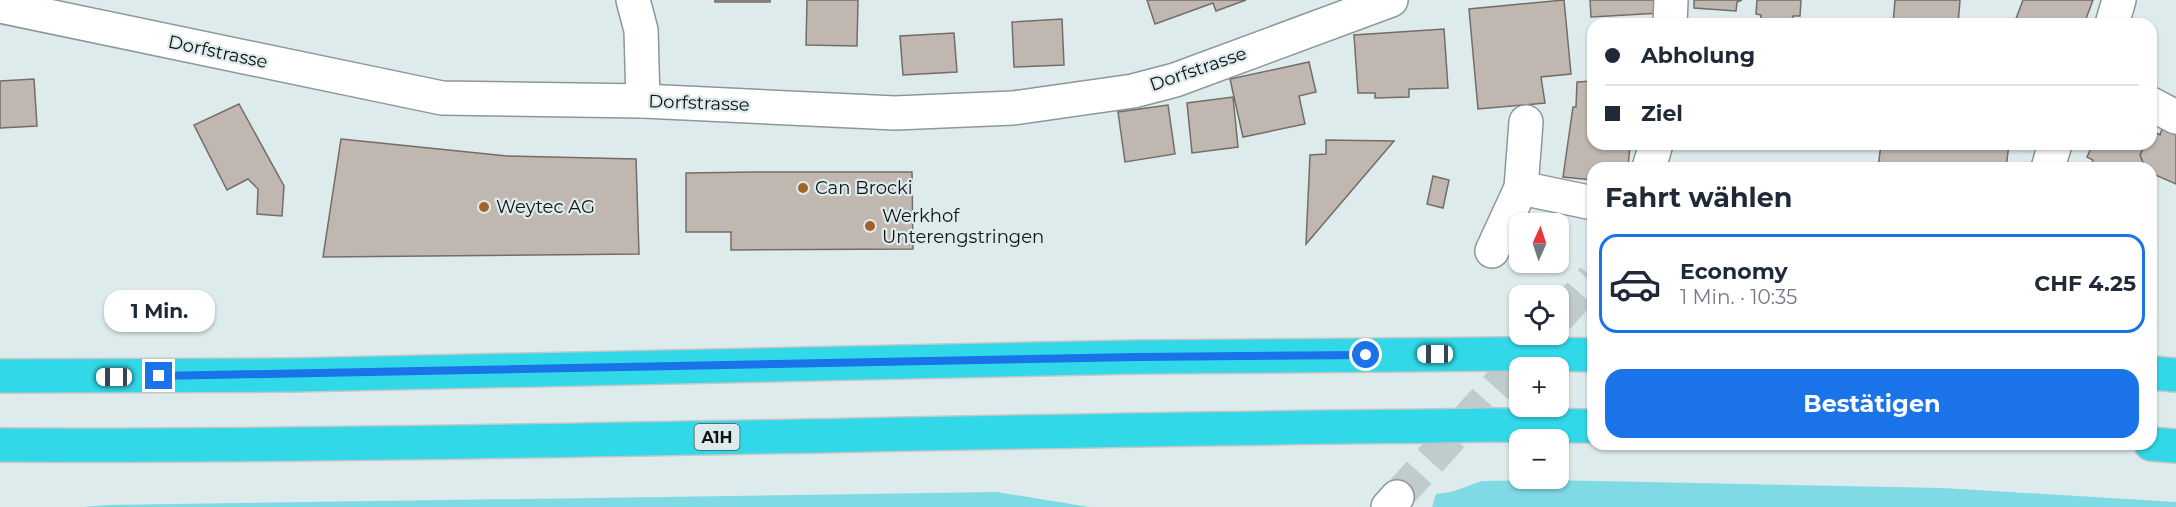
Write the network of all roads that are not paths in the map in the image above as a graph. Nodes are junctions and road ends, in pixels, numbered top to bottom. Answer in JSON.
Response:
{"nodes":[{"id":1,"x":633,"y":0,"type":"edge"},
{"id":2,"x":1391,"y":0,"type":"edge"},
{"id":3,"x":1671,"y":0,"type":"edge"},
{"id":4,"x":2119,"y":0,"type":"edge"},
{"id":5,"x":0,"y":6,"type":"edge"},
{"id":6,"x":1670,"y":18,"type":"edge"},
{"id":7,"x":2114,"y":18,"type":"edge"},
{"id":8,"x":643,"y":101,"type":"junction"},
{"id":9,"x":2157,"y":107,"type":"edge"},
{"id":10,"x":2176,"y":117,"type":"edge"},
{"id":11,"x":1526,"y":122,"type":"dead end"},
{"id":12,"x":1521,"y":188,"type":"junction"},
{"id":13,"x":1587,"y":202,"type":"edge"},
{"id":14,"x":1492,"y":251,"type":"dead end"},
{"id":15,"x":1587,"y":355,"type":"edge"},
{"id":16,"x":2157,"y":374,"type":"edge"},
{"id":17,"x":2176,"y":375,"type":"edge"},
{"id":18,"x":0,"y":376,"type":"edge"},
{"id":19,"x":1587,"y":426,"type":"edge"},
{"id":20,"x":2157,"y":444,"type":"edge"},
{"id":21,"x":0,"y":445,"type":"edge"},
{"id":22,"x":2176,"y":446,"type":"edge"}],
"edges":[{"from":1,"to":8,"type":"street"},
{"from":2,"to":8,"type":"street","name":"Dorfstrasse"},
{"from":3,"to":6,"type":"street"},
{"from":4,"to":7,"type":"street"},
{"from":5,"to":8,"type":"street","name":"Dorfstrasse"},
{"from":9,"to":10,"type":"street"},
{"from":11,"to":12,"type":"street"},
{"from":12,"to":13,"type":"street"},
{"from":12,"to":14,"type":"street"},
{"from":15,"to":18,"type":"highway","bridge":true},
{"from":16,"to":17,"type":"highway"},
{"from":19,"to":21,"type":"highway","number":"A1H","bridge":true},
{"from":20,"to":22,"type":"highway"}]}
